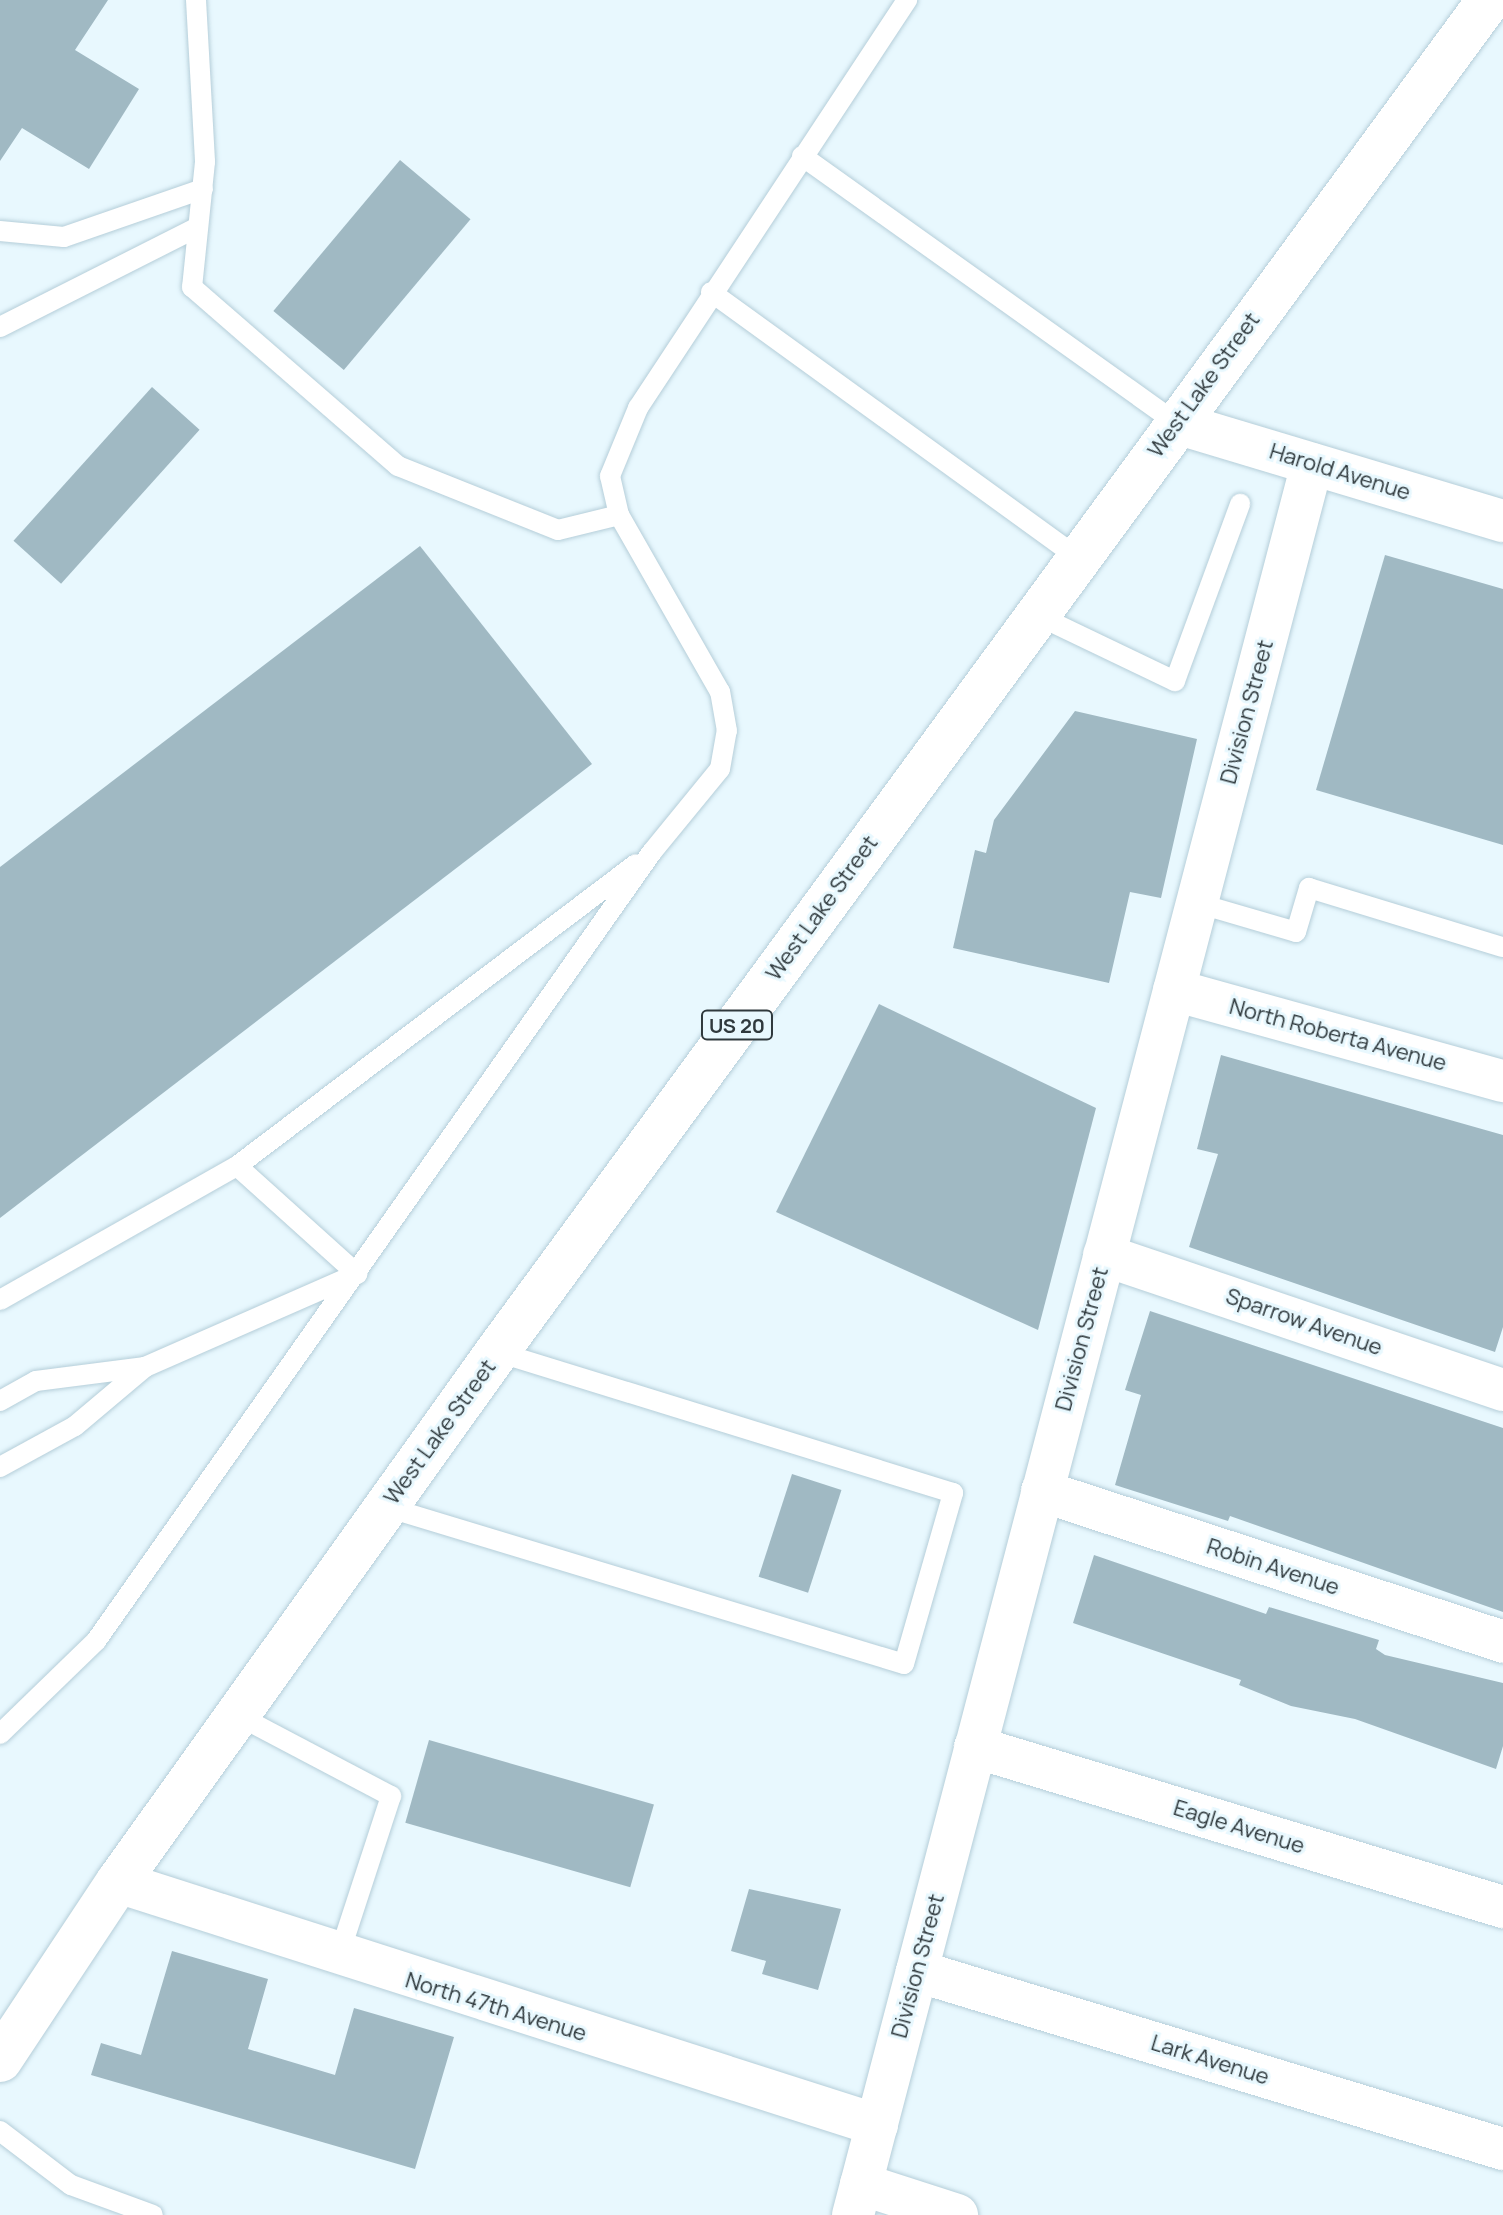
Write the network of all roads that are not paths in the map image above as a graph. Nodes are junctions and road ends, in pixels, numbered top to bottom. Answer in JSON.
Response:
{"nodes":[{"id":1,"x":196,"y":0,"type":"edge"},
{"id":2,"x":907,"y":0,"type":"edge"},
{"id":3,"x":1489,"y":0,"type":"edge"},
{"id":4,"x":802,"y":156,"type":"junction"},
{"id":5,"x":203,"y":189,"type":"junction"},
{"id":6,"x":198,"y":227,"type":"junction"},
{"id":7,"x":0,"y":231,"type":"edge"},
{"id":8,"x":711,"y":292,"type":"junction"},
{"id":9,"x":0,"y":327,"type":"edge"},
{"id":10,"x":1176,"y":423,"type":"junction"},
{"id":11,"x":1312,"y":464,"type":"junction"},
{"id":12,"x":1240,"y":504,"type":"dead end"},
{"id":13,"x":619,"y":515,"type":"junction"},
{"id":14,"x":1503,"y":521,"type":"edge"},
{"id":15,"x":1077,"y":557,"type":"junction"},
{"id":16,"x":1037,"y":615,"type":"junction"},
{"id":17,"x":652,"y":852,"type":"junction"},
{"id":18,"x":1197,"y":903,"type":"junction"},
{"id":19,"x":1502,"y":947,"type":"edge"},
{"id":20,"x":1174,"y":990,"type":"junction"},
{"id":21,"x":1503,"y":1081,"type":"edge"},
{"id":22,"x":237,"y":1166,"type":"junction"},
{"id":23,"x":1104,"y":1255,"type":"junction"},
{"id":24,"x":357,"y":1274,"type":"junction"},
{"id":25,"x":0,"y":1300,"type":"edge"},
{"id":26,"x":497,"y":1352,"type":"junction"},
{"id":27,"x":145,"y":1367,"type":"junction"},
{"id":28,"x":1503,"y":1390,"type":"edge"},
{"id":29,"x":0,"y":1401,"type":"edge"},
{"id":30,"x":0,"y":1467,"type":"edge"},
{"id":31,"x":1042,"y":1491,"type":"junction"},
{"id":32,"x":386,"y":1507,"type":"junction"},
{"id":33,"x":1503,"y":1642,"type":"edge"},
{"id":34,"x":239,"y":1716,"type":"junction"},
{"id":35,"x":0,"y":1734,"type":"edge"},
{"id":36,"x":975,"y":1747,"type":"junction"},
{"id":37,"x":118,"y":1882,"type":"junction"},
{"id":38,"x":1503,"y":1907,"type":"edge"},
{"id":39,"x":338,"y":1958,"type":"junction"},
{"id":40,"x":917,"y":1971,"type":"junction"},
{"id":41,"x":0,"y":2060,"type":"edge"},
{"id":42,"x":877,"y":2125,"type":"junction"},
{"id":43,"x":0,"y":2131,"type":"edge"},
{"id":44,"x":1503,"y":2149,"type":"edge"},
{"id":45,"x":857,"y":2200,"type":"edge"},
{"id":46,"x":153,"y":2215,"type":"edge"},
{"id":47,"x":957,"y":2215,"type":"edge"}],
"edges":[{"from":1,"to":5,"type":"lane"},
{"from":2,"to":4,"type":"lane"},
{"from":3,"to":10,"type":"main road","name":"West Lake Street","number":"US 20"},
{"from":4,"to":8,"type":"lane"},
{"from":4,"to":10,"type":"lane"},
{"from":5,"to":6,"type":"lane"},
{"from":5,"to":7,"type":"lane"},
{"from":6,"to":9,"type":"lane"},
{"from":6,"to":13,"type":"lane"},
{"from":8,"to":13,"type":"lane"},
{"from":8,"to":15,"type":"lane"},
{"from":10,"to":11,"type":"street","name":"Harold Avenue"},
{"from":10,"to":15,"type":"main road","name":"West Lake Street","number":"US 20"},
{"from":11,"to":14,"type":"street","name":"Harold Avenue"},
{"from":11,"to":18,"type":"street","name":"Division Street"},
{"from":12,"to":16,"type":"lane"},
{"from":13,"to":17,"type":"lane"},
{"from":15,"to":16,"type":"main road","name":"West Lake Street","number":"US 20"},
{"from":16,"to":26,"type":"main road","name":"West Lake Street","number":"US 20"},
{"from":17,"to":22,"type":"lane"},
{"from":17,"to":24,"type":"lane"},
{"from":18,"to":19,"type":"lane"},
{"from":18,"to":20,"type":"street","name":"Division Street"},
{"from":20,"to":21,"type":"street","name":"North Roberta Avenue"},
{"from":20,"to":23,"type":"street","name":"Division Street"},
{"from":22,"to":24,"type":"lane"},
{"from":22,"to":25,"type":"lane"},
{"from":23,"to":28,"type":"street","name":"Sparrow Avenue"},
{"from":23,"to":31,"type":"street","name":"Division Street"},
{"from":24,"to":27,"type":"lane"},
{"from":24,"to":35,"type":"lane"},
{"from":26,"to":32,"type":"main road","name":"West Lake Street","number":"US 20"},
{"from":26,"to":32,"type":"lane"},
{"from":27,"to":29,"type":"lane"},
{"from":27,"to":30,"type":"lane"},
{"from":31,"to":33,"type":"street","name":"Robin Avenue"},
{"from":31,"to":36,"type":"street","name":"Division Street"},
{"from":32,"to":34,"type":"main road","name":"West Lake Street","number":"US 20"},
{"from":34,"to":37,"type":"main road","name":"West Lake Street","number":"US 20"},
{"from":34,"to":39,"type":"lane"},
{"from":36,"to":38,"type":"street","name":"Eagle Avenue"},
{"from":36,"to":40,"type":"street","name":"Division Street"},
{"from":37,"to":39,"type":"street","name":"North 47th Avenue"},
{"from":37,"to":41,"type":"main road","name":"West Lake Street","number":"US 20"},
{"from":39,"to":42,"type":"street","name":"North 47th Avenue"},
{"from":40,"to":42,"type":"street","name":"Division Street"},
{"from":40,"to":44,"type":"street","name":"Lark Avenue"},
{"from":42,"to":45,"type":"street","name":"Division Street"},
{"from":43,"to":46,"type":"lane"},
{"from":45,"to":47,"type":"street"}]}
